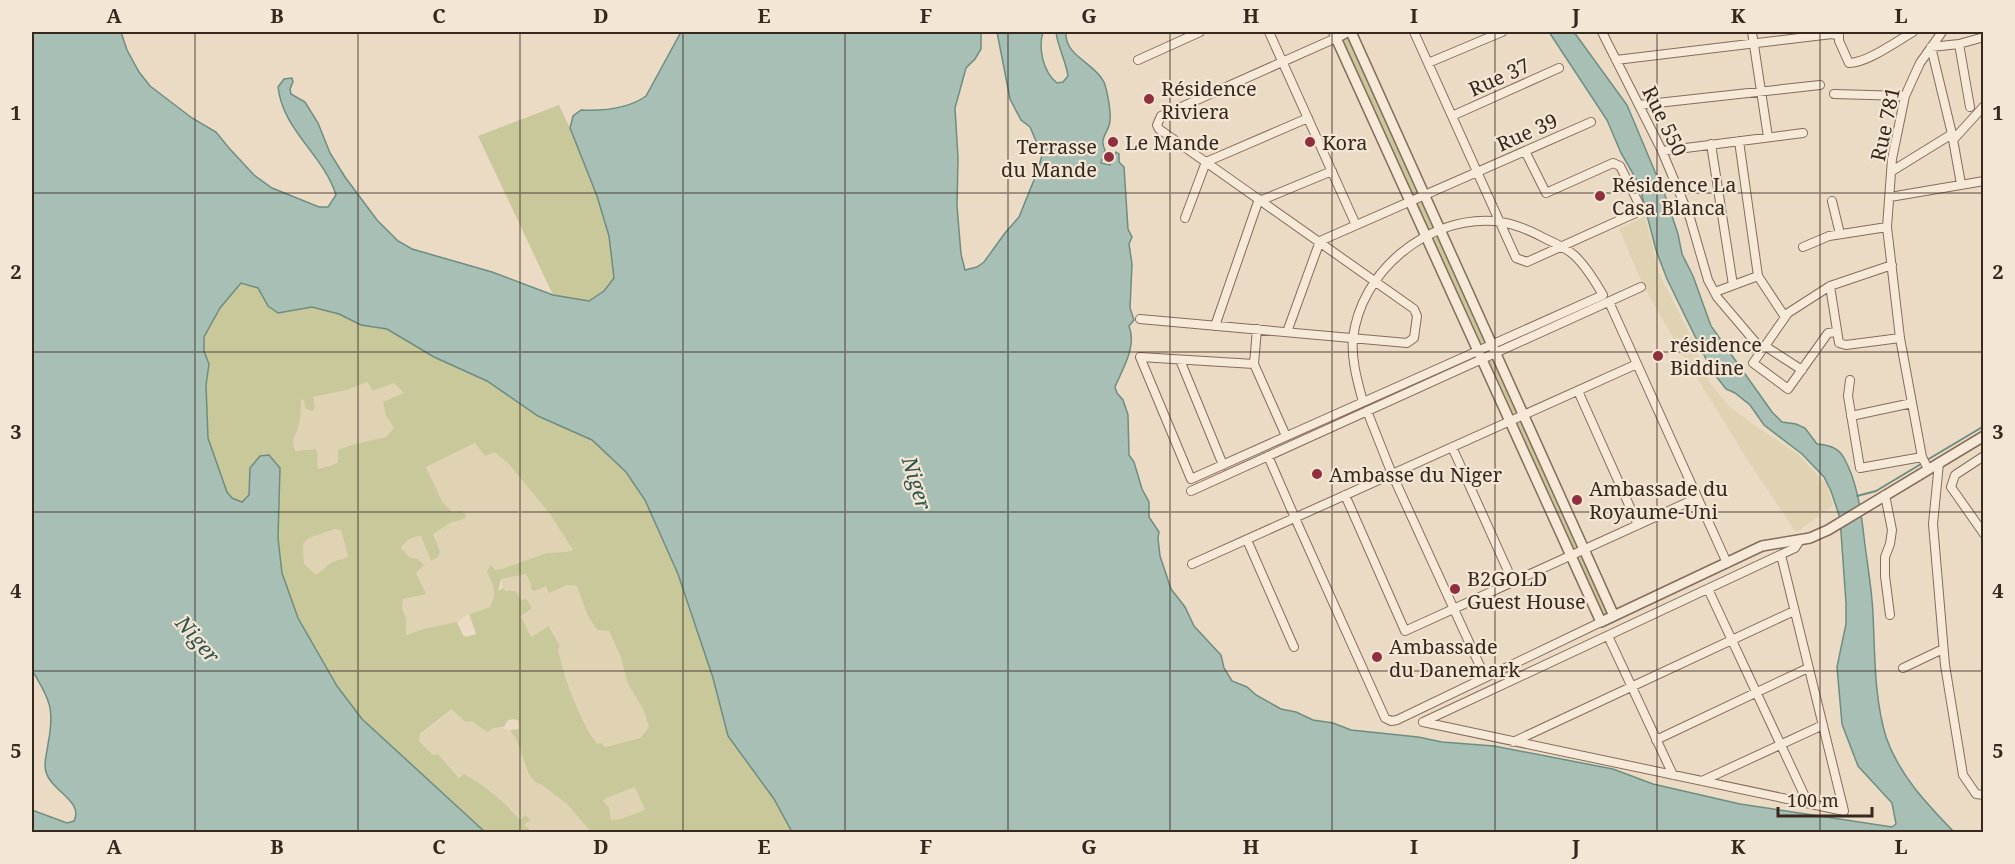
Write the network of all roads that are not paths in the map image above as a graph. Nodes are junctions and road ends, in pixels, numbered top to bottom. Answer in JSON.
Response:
{"nodes":[{"id":1,"x":1200,"y":32,"type":"edge"},
{"id":2,"x":1269,"y":32,"type":"edge"},
{"id":3,"x":1347,"y":32,"type":"edge"},
{"id":4,"x":1351,"y":32,"type":"edge"},
{"id":5,"x":1414,"y":32,"type":"edge"},
{"id":6,"x":1502,"y":32,"type":"edge"},
{"id":7,"x":1602,"y":32,"type":"edge"},
{"id":8,"x":1752,"y":32,"type":"edge"},
{"id":9,"x":1913,"y":32,"type":"edge"},
{"id":10,"x":1942,"y":32,"type":"edge"},
{"id":11,"x":1837,"y":33,"type":"edge"},
{"id":12,"x":1334,"y":35,"type":"edge"},
{"id":13,"x":1983,"y":37,"type":"edge"},
{"id":14,"x":1754,"y":44,"type":"junction"},
{"id":15,"x":1959,"y":44,"type":"junction"},
{"id":16,"x":1931,"y":47,"type":"junction"},
{"id":17,"x":1138,"y":60,"type":"dead end"},
{"id":18,"x":1616,"y":60,"type":"junction"},
{"id":19,"x":1283,"y":62,"type":"junction"},
{"id":20,"x":1428,"y":63,"type":"junction"},
{"id":21,"x":1559,"y":68,"type":"dead end"},
{"id":22,"x":1820,"y":85,"type":"dead end"},
{"id":23,"x":1761,"y":91,"type":"junction"},
{"id":24,"x":1834,"y":94,"type":"dead end"},
{"id":25,"x":1905,"y":96,"type":"junction"},
{"id":26,"x":1639,"y":105,"type":"junction"},
{"id":27,"x":1983,"y":106,"type":"edge"},
{"id":28,"x":1970,"y":107,"type":"dead end"},
{"id":29,"x":1452,"y":116,"type":"junction"},
{"id":30,"x":1308,"y":118,"type":"junction"},
{"id":31,"x":1591,"y":122,"type":"dead end"},
{"id":32,"x":1803,"y":132,"type":"dead end"},
{"id":33,"x":1768,"y":137,"type":"junction"},
{"id":34,"x":1953,"y":137,"type":"junction"},
{"id":35,"x":1739,"y":141,"type":"junction"},
{"id":36,"x":1712,"y":144,"type":"junction"},
{"id":37,"x":1526,"y":151,"type":"junction"},
{"id":38,"x":1662,"y":151,"type":"junction"},
{"id":39,"x":1206,"y":162,"type":"junction"},
{"id":40,"x":1332,"y":171,"type":"junction"},
{"id":41,"x":1892,"y":171,"type":"junction"},
{"id":42,"x":1477,"y":172,"type":"junction"},
{"id":43,"x":1983,"y":181,"type":"edge"},
{"id":44,"x":1961,"y":184,"type":"junction"},
{"id":45,"x":1425,"y":195,"type":"junction"},
{"id":46,"x":1890,"y":196,"type":"junction"},
{"id":47,"x":1261,"y":200,"type":"junction"},
{"id":48,"x":1410,"y":201,"type":"junction"},
{"id":49,"x":1832,"y":201,"type":"dead end"},
{"id":50,"x":1185,"y":218,"type":"dead end"},
{"id":51,"x":1500,"y":222,"type":"junction"},
{"id":52,"x":1356,"y":225,"type":"junction"},
{"id":53,"x":1887,"y":227,"type":"junction"},
{"id":54,"x":1440,"y":229,"type":"junction"},
{"id":55,"x":1840,"y":234,"type":"junction"},
{"id":56,"x":1426,"y":235,"type":"junction"},
{"id":57,"x":1320,"y":241,"type":"junction"},
{"id":58,"x":1562,"y":247,"type":"junction"},
{"id":59,"x":1803,"y":247,"type":"dead end"},
{"id":60,"x":1892,"y":265,"type":"junction"},
{"id":61,"x":1758,"y":276,"type":"junction"},
{"id":62,"x":1376,"y":281,"type":"junction"},
{"id":63,"x":1733,"y":285,"type":"junction"},
{"id":64,"x":1830,"y":286,"type":"junction"},
{"id":65,"x":1641,"y":287,"type":"dead end"},
{"id":66,"x":1714,"y":292,"type":"junction"},
{"id":67,"x":1609,"y":302,"type":"junction"},
{"id":68,"x":1785,"y":317,"type":"junction"},
{"id":69,"x":1140,"y":319,"type":"dead end"},
{"id":70,"x":1215,"y":326,"type":"junction"},
{"id":71,"x":1257,"y":330,"type":"junction"},
{"id":72,"x":1287,"y":332,"type":"junction"},
{"id":73,"x":1837,"y":332,"type":"junction"},
{"id":74,"x":1353,"y":338,"type":"junction"},
{"id":75,"x":1900,"y":338,"type":"junction"},
{"id":76,"x":1764,"y":348,"type":"junction"},
{"id":77,"x":1494,"y":349,"type":"junction"},
{"id":78,"x":1480,"y":355,"type":"junction"},
{"id":79,"x":1180,"y":360,"type":"junction"},
{"id":80,"x":1254,"y":364,"type":"junction"},
{"id":81,"x":1637,"y":364,"type":"junction"},
{"id":82,"x":1802,"y":370,"type":"junction"},
{"id":83,"x":1850,"y":380,"type":"dead end"},
{"id":84,"x":1578,"y":391,"type":"junction"},
{"id":85,"x":1363,"y":402,"type":"junction"},
{"id":86,"x":1912,"y":403,"type":"junction"},
{"id":87,"x":1367,"y":411,"type":"junction"},
{"id":88,"x":1524,"y":415,"type":"junction"},
{"id":89,"x":1851,"y":416,"type":"junction"},
{"id":90,"x":1510,"y":421,"type":"junction"},
{"id":91,"x":1286,"y":436,"type":"junction"},
{"id":92,"x":1983,"y":436,"type":"edge"},
{"id":93,"x":1452,"y":447,"type":"junction"},
{"id":94,"x":1268,"y":456,"type":"junction"},
{"id":95,"x":1983,"y":456,"type":"edge"},
{"id":96,"x":1922,"y":457,"type":"junction"},
{"id":97,"x":1939,"y":463,"type":"junction"},
{"id":98,"x":1223,"y":465,"type":"junction"},
{"id":99,"x":1928,"y":469,"type":"junction"},
{"id":100,"x":1392,"y":474,"type":"junction"},
{"id":101,"x":1191,"y":490,"type":"dead end"},
{"id":102,"x":1345,"y":495,"type":"junction"},
{"id":103,"x":1885,"y":495,"type":"junction"},
{"id":104,"x":1697,"y":498,"type":"junction"},
{"id":105,"x":1294,"y":518,"type":"junction"},
{"id":106,"x":1638,"y":525,"type":"junction"},
{"id":107,"x":1983,"y":534,"type":"edge"},
{"id":108,"x":1246,"y":540,"type":"junction"},
{"id":109,"x":1800,"y":540,"type":"junction"},
{"id":110,"x":1584,"y":549,"type":"junction"},
{"id":111,"x":1571,"y":555,"type":"junction"},
{"id":112,"x":1781,"y":555,"type":"junction"},
{"id":113,"x":1727,"y":563,"type":"junction"},
{"id":114,"x":1192,"y":564,"type":"dead end"},
{"id":115,"x":1513,"y":582,"type":"junction"},
{"id":116,"x":1708,"y":589,"type":"junction"},
{"id":117,"x":1454,"y":608,"type":"junction"},
{"id":118,"x":1794,"y":611,"type":"junction"},
{"id":119,"x":1890,"y":615,"type":"dead end"},
{"id":120,"x":1614,"y":616,"type":"junction"},
{"id":121,"x":1601,"y":622,"type":"junction"},
{"id":122,"x":1608,"y":636,"type":"junction"},
{"id":123,"x":1732,"y":640,"type":"junction"},
{"id":124,"x":1294,"y":647,"type":"dead end"},
{"id":125,"x":1943,"y":649,"type":"junction"},
{"id":126,"x":1809,"y":668,"type":"junction"},
{"id":127,"x":1903,"y":668,"type":"dead end"},
{"id":128,"x":1485,"y":676,"type":"junction"},
{"id":129,"x":1631,"y":687,"type":"junction"},
{"id":130,"x":1756,"y":693,"type":"junction"},
{"id":131,"x":1823,"y":725,"type":"junction"},
{"id":132,"x":1656,"y":740,"type":"junction"},
{"id":133,"x":1513,"y":742,"type":"junction"},
{"id":134,"x":1780,"y":744,"type":"junction"},
{"id":135,"x":1672,"y":775,"type":"junction"},
{"id":136,"x":1702,"y":781,"type":"junction"},
{"id":137,"x":1983,"y":795,"type":"edge"},
{"id":138,"x":1808,"y":803,"type":"junction"}],
"edges":[{"from":1,"to":17,"type":"street"},
{"from":2,"to":19,"type":"street"},
{"from":3,"to":12,"type":"street"},
{"from":4,"to":45,"type":"street"},
{"from":5,"to":20,"type":"street"},
{"from":6,"to":20,"type":"street"},
{"from":7,"to":18,"type":"street","name":"Rue 550"},
{"from":8,"to":14,"type":"street"},
{"from":9,"to":11,"type":"street"},
{"from":10,"to":16,"type":"street","name":"Rue 781"},
{"from":11,"to":14,"type":"street"},
{"from":12,"to":19,"type":"street"},
{"from":12,"to":48,"type":"street"},
{"from":13,"to":15,"type":"street"},
{"from":14,"to":18,"type":"street"},
{"from":14,"to":23,"type":"street"},
{"from":15,"to":16,"type":"street"},
{"from":15,"to":28,"type":"street"},
{"from":16,"to":25,"type":"street","name":"Rue 781"},
{"from":16,"to":34,"type":"street"},
{"from":18,"to":26,"type":"street","name":"Rue 550"},
{"from":19,"to":30,"type":"street"},
{"from":19,"to":39,"type":"street"},
{"from":20,"to":29,"type":"street"},
{"from":21,"to":29,"type":"street","name":"Rue 37"},
{"from":22,"to":23,"type":"street"},
{"from":23,"to":26,"type":"street"},
{"from":23,"to":33,"type":"street"},
{"from":24,"to":25,"type":"street"},
{"from":25,"to":41,"type":"street","name":"Rue 781"},
{"from":26,"to":38,"type":"street","name":"Rue 550"},
{"from":27,"to":34,"type":"street"},
{"from":29,"to":42,"type":"street"},
{"from":30,"to":39,"type":"street"},
{"from":30,"to":40,"type":"street"},
{"from":31,"to":37,"type":"street","name":"Rue 39"},
{"from":32,"to":33,"type":"street"},
{"from":33,"to":35,"type":"street"},
{"from":34,"to":41,"type":"street"},
{"from":34,"to":44,"type":"street"},
{"from":35,"to":36,"type":"street"},
{"from":35,"to":61,"type":"street"},
{"from":36,"to":38,"type":"street"},
{"from":36,"to":63,"type":"street"},
{"from":37,"to":42,"type":"street","name":"Rue 39"},
{"from":37,"to":58,"type":"street"},
{"from":38,"to":66,"type":"street","name":"Rue 550"},
{"from":39,"to":47,"type":"street"},
{"from":39,"to":50,"type":"street"},
{"from":40,"to":47,"type":"street"},
{"from":40,"to":52,"type":"street"},
{"from":41,"to":46,"type":"street","name":"Rue 781"},
{"from":42,"to":45,"type":"street","name":"Rue 39"},
{"from":42,"to":51,"type":"street"},
{"from":43,"to":44,"type":"street"},
{"from":44,"to":46,"type":"street"},
{"from":45,"to":48,"type":"street","name":"Rue 39"},
{"from":45,"to":54,"type":"street"},
{"from":46,"to":53,"type":"street","name":"Rue 781"},
{"from":47,"to":57,"type":"street"},
{"from":47,"to":70,"type":"street"},
{"from":48,"to":52,"type":"street","name":"Rue 39"},
{"from":48,"to":56,"type":"street"},
{"from":49,"to":55,"type":"street"},
{"from":51,"to":54,"type":"street"},
{"from":51,"to":58,"type":"street"},
{"from":51,"to":58,"type":"street"},
{"from":52,"to":57,"type":"street","name":"Rue 39"},
{"from":53,"to":55,"type":"street"},
{"from":53,"to":60,"type":"street","name":"Rue 781"},
{"from":54,"to":56,"type":"street"},
{"from":54,"to":77,"type":"street"},
{"from":55,"to":59,"type":"street"},
{"from":56,"to":62,"type":"street"},
{"from":56,"to":78,"type":"street"},
{"from":57,"to":62,"type":"street"},
{"from":57,"to":72,"type":"street"},
{"from":58,"to":77,"type":"street"},
{"from":60,"to":64,"type":"street"},
{"from":60,"to":75,"type":"street","name":"Rue 781"},
{"from":61,"to":63,"type":"street"},
{"from":61,"to":68,"type":"street"},
{"from":62,"to":74,"type":"street"},
{"from":62,"to":74,"type":"street"},
{"from":63,"to":66,"type":"street"},
{"from":64,"to":68,"type":"street"},
{"from":64,"to":73,"type":"street"},
{"from":65,"to":67,"type":"street"},
{"from":66,"to":76,"type":"street","name":"Rue 550"},
{"from":67,"to":77,"type":"street"},
{"from":67,"to":81,"type":"street"},
{"from":68,"to":76,"type":"street"},
{"from":69,"to":70,"type":"street"},
{"from":70,"to":71,"type":"street"},
{"from":71,"to":72,"type":"street"},
{"from":71,"to":80,"type":"street"},
{"from":72,"to":74,"type":"street"},
{"from":73,"to":75,"type":"street"},
{"from":73,"to":82,"type":"street"},
{"from":74,"to":85,"type":"street"},
{"from":75,"to":86,"type":"street","name":"Rue 781"},
{"from":76,"to":82,"type":"street","name":"Rue 550"},
{"from":76,"to":82,"type":"street"},
{"from":77,"to":78,"type":"street"},
{"from":77,"to":88,"type":"street"},
{"from":78,"to":85,"type":"street"},
{"from":78,"to":87,"type":"street"},
{"from":78,"to":90,"type":"street"},
{"from":79,"to":80,"type":"street"},
{"from":79,"to":98,"type":"street"},
{"from":79,"to":98,"type":"street"},
{"from":80,"to":91,"type":"street"},
{"from":81,"to":84,"type":"street"},
{"from":81,"to":104,"type":"street"},
{"from":83,"to":89,"type":"street"},
{"from":84,"to":88,"type":"street"},
{"from":84,"to":106,"type":"street"},
{"from":85,"to":91,"type":"street"},
{"from":86,"to":89,"type":"street"},
{"from":86,"to":96,"type":"street","name":"Rue 781"},
{"from":87,"to":94,"type":"street"},
{"from":87,"to":100,"type":"street"},
{"from":88,"to":90,"type":"street"},
{"from":88,"to":110,"type":"street"},
{"from":89,"to":96,"type":"street"},
{"from":90,"to":93,"type":"street"},
{"from":90,"to":111,"type":"street"},
{"from":91,"to":98,"type":"street"},
{"from":92,"to":97,"type":"street"},
{"from":93,"to":100,"type":"street"},
{"from":93,"to":115,"type":"street"},
{"from":94,"to":101,"type":"street"},
{"from":94,"to":105,"type":"street"},
{"from":95,"to":107,"type":"street"},
{"from":96,"to":99,"type":"street","name":"Rue 781"},
{"from":97,"to":99,"type":"street"},
{"from":97,"to":125,"type":"street"},
{"from":99,"to":103,"type":"street"},
{"from":100,"to":102,"type":"street"},
{"from":100,"to":117,"type":"street"},
{"from":102,"to":105,"type":"street"},
{"from":102,"to":117,"type":"street"},
{"from":103,"to":109,"type":"street"},
{"from":103,"to":119,"type":"street"},
{"from":104,"to":106,"type":"street"},
{"from":104,"to":113,"type":"street"},
{"from":105,"to":108,"type":"street"},
{"from":105,"to":128,"type":"street"},
{"from":106,"to":110,"type":"street"},
{"from":108,"to":114,"type":"street"},
{"from":108,"to":124,"type":"street"},
{"from":109,"to":112,"type":"street"},
{"from":109,"to":113,"type":"street"},
{"from":110,"to":111,"type":"street"},
{"from":110,"to":120,"type":"street"},
{"from":111,"to":115,"type":"street"},
{"from":111,"to":121,"type":"street"},
{"from":112,"to":116,"type":"street"},
{"from":112,"to":118,"type":"street"},
{"from":113,"to":120,"type":"street"},
{"from":115,"to":117,"type":"street"},
{"from":116,"to":122,"type":"street"},
{"from":116,"to":123,"type":"street"},
{"from":117,"to":128,"type":"street"},
{"from":118,"to":123,"type":"street"},
{"from":118,"to":126,"type":"street"},
{"from":120,"to":121,"type":"street"},
{"from":121,"to":128,"type":"street"},
{"from":122,"to":129,"type":"street"},
{"from":122,"to":133,"type":"street"},
{"from":123,"to":129,"type":"street"},
{"from":123,"to":130,"type":"street"},
{"from":125,"to":127,"type":"street"},
{"from":125,"to":137,"type":"street"},
{"from":126,"to":130,"type":"street"},
{"from":126,"to":131,"type":"street"},
{"from":129,"to":132,"type":"street"},
{"from":129,"to":133,"type":"street"},
{"from":130,"to":132,"type":"street"},
{"from":130,"to":134,"type":"street"},
{"from":131,"to":134,"type":"street"},
{"from":131,"to":138,"type":"street"},
{"from":132,"to":135,"type":"street"},
{"from":133,"to":135,"type":"street"},
{"from":134,"to":136,"type":"street"},
{"from":134,"to":138,"type":"street"},
{"from":135,"to":136,"type":"street"},
{"from":136,"to":138,"type":"street"}]}
